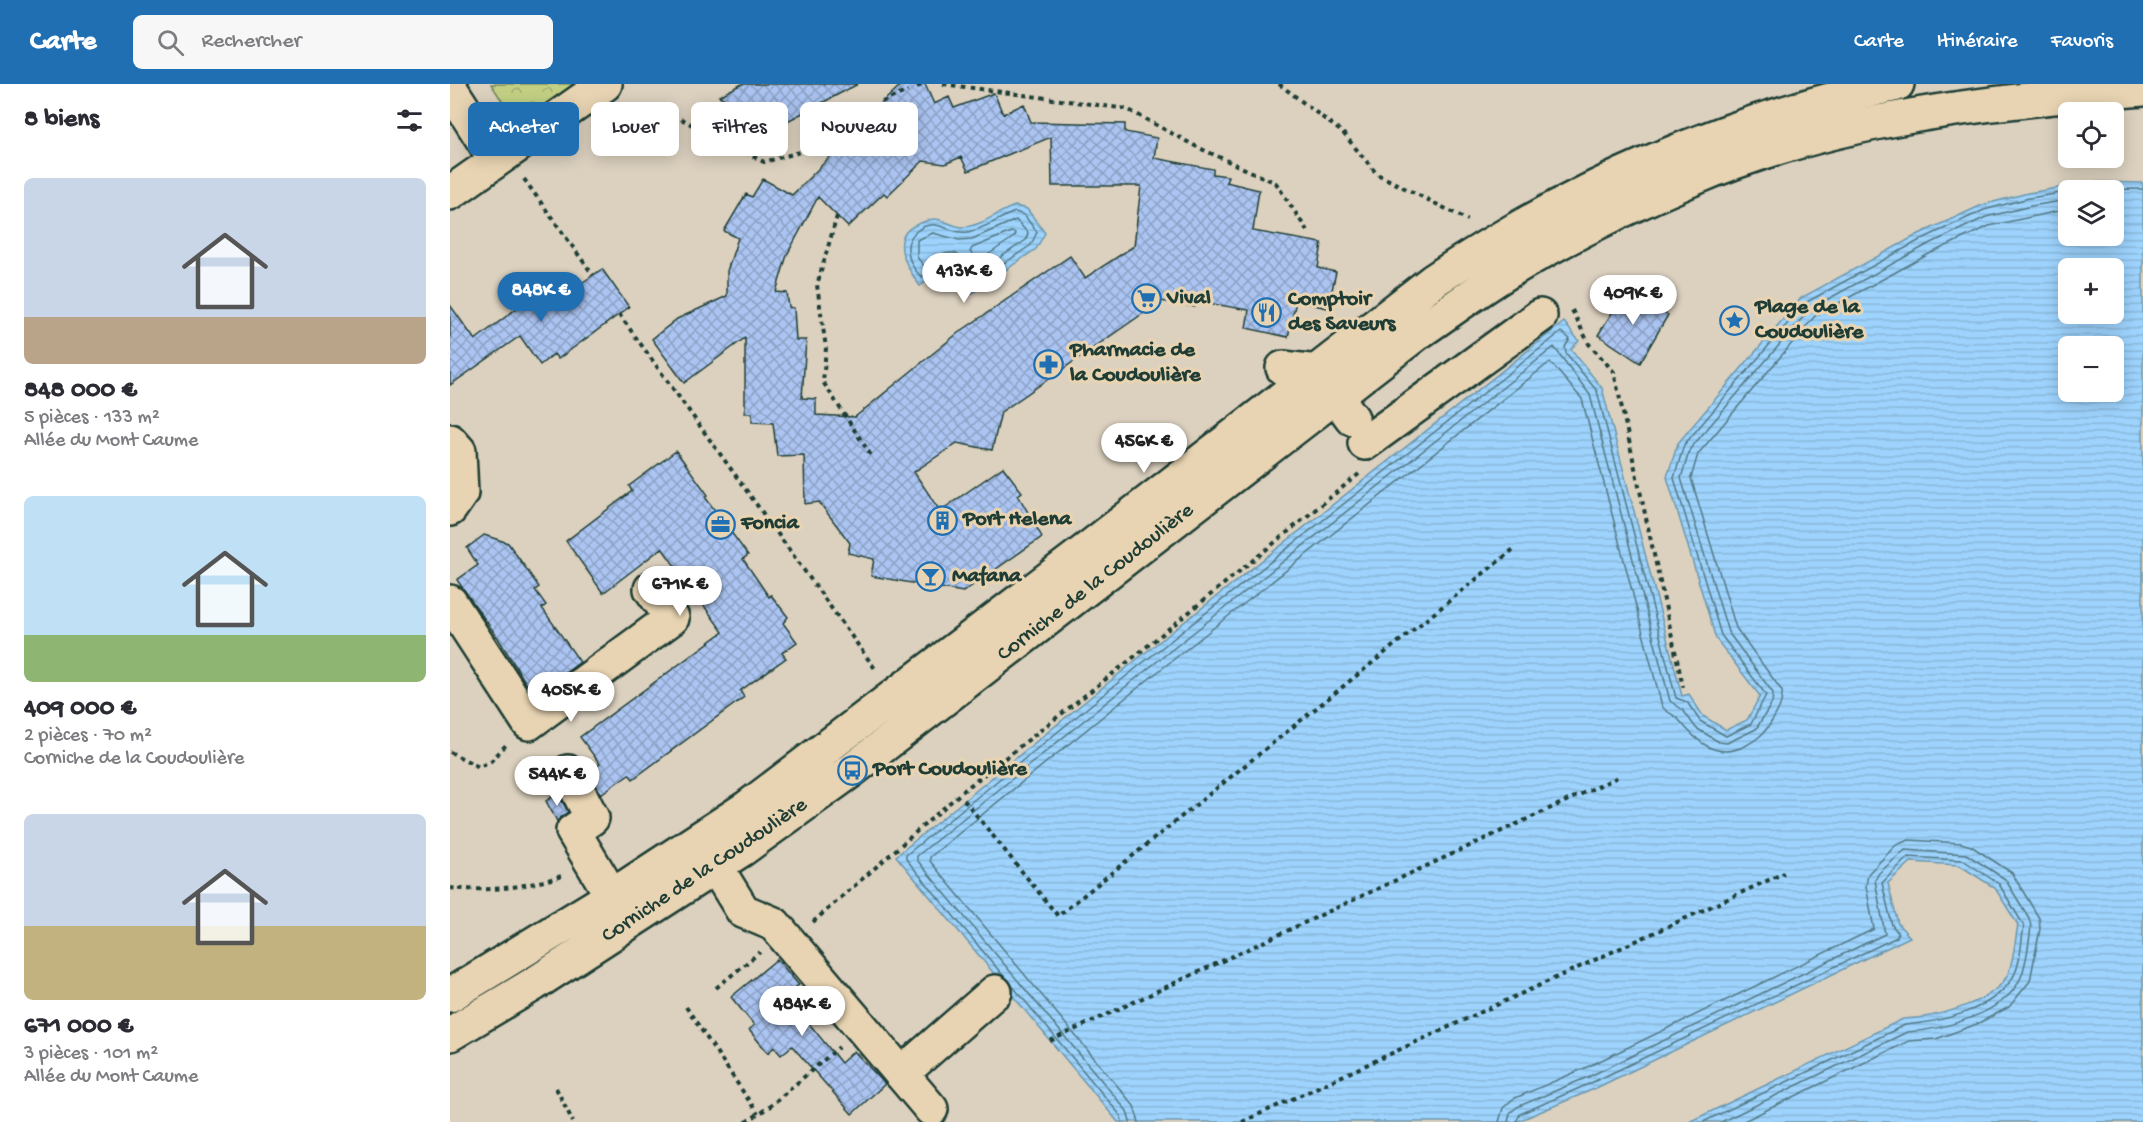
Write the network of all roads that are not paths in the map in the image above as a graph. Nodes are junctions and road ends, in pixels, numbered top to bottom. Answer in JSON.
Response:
{"nodes":[{"id":1,"x":605,"y":84,"type":"edge"},
{"id":2,"x":1897,"y":84,"type":"edge"},
{"id":3,"x":450,"y":88,"type":"edge"},
{"id":4,"x":2143,"y":88,"type":"edge"},
{"id":5,"x":579,"y":102,"type":"edge"},
{"id":6,"x":468,"y":112,"type":"edge"},
{"id":7,"x":501,"y":156,"type":"edge"},
{"id":8,"x":450,"y":193,"type":"edge"},
{"id":9,"x":1540,"y":316,"type":"road end"},
{"id":10,"x":1283,"y":369,"type":"dead end"},
{"id":11,"x":1347,"y":420,"type":"junction"},
{"id":12,"x":450,"y":441,"type":"edge"},
{"id":13,"x":450,"y":509,"type":"edge"},
{"id":14,"x":651,"y":589,"type":"dead end"},
{"id":15,"x":450,"y":602,"type":"edge"},
{"id":16,"x":568,"y":772,"type":"dead end"},
{"id":17,"x":707,"y":853,"type":"junction"},
{"id":18,"x":612,"y":896,"type":"junction"},
{"id":19,"x":995,"y":992,"type":"dead end"},
{"id":20,"x":450,"y":995,"type":"edge"},
{"id":21,"x":450,"y":1034,"type":"edge"},
{"id":22,"x":901,"y":1074,"type":"junction"},
{"id":23,"x":931,"y":1109,"type":"dead end"}],
"edges":[{"from":1,"to":5,"type":"main road"},
{"from":2,"to":11,"type":"main road","name":"Corniche de la Coudoulière"},
{"from":3,"to":6,"type":"main road"},
{"from":4,"to":11,"type":"main road","name":"Corniche de la Coudoulière"},
{"from":7,"to":8,"type":"main road"},
{"from":9,"to":11,"type":"main road"},
{"from":10,"to":11,"type":"main road"},
{"from":11,"to":17,"type":"main road","name":"Corniche de la Coudoulière"},
{"from":11,"to":17,"type":"main road","name":"Corniche de la Coudoulière"},
{"from":12,"to":13,"type":"main road"},
{"from":14,"to":15,"type":"main road"},
{"from":16,"to":18,"type":"main road"},
{"from":17,"to":18,"type":"main road","name":"Corniche de la Coudoulière"},
{"from":17,"to":21,"type":"main road","name":"Corniche de la Coudoulière"},
{"from":17,"to":22,"type":"main road"},
{"from":18,"to":20,"type":"main road","name":"Corniche de la Coudoulière"},
{"from":19,"to":22,"type":"main road"},
{"from":22,"to":23,"type":"main road"}]}
